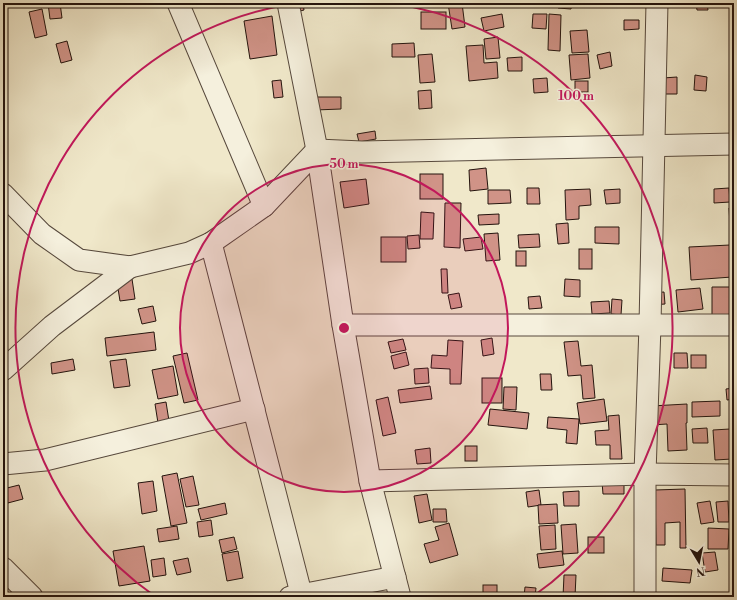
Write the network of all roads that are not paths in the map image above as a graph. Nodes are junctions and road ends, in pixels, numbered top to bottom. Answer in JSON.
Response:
{"nodes":[{"id":1,"x":178,"y":3,"type":"edge"},
{"id":2,"x":288,"y":3,"type":"edge"},
{"id":3,"x":657,"y":3,"type":"edge"},
{"id":4,"x":734,"y":144,"type":"edge"},
{"id":5,"x":654,"y":146,"type":"junction"},
{"id":6,"x":317,"y":150,"type":"junction"},
{"id":7,"x":3,"y":194,"type":"edge"},
{"id":8,"x":264,"y":206,"type":"junction"},
{"id":9,"x":211,"y":243,"type":"junction"},
{"id":10,"x":130,"y":267,"type":"junction"},
{"id":11,"x":343,"y":324,"type":"junction"},
{"id":12,"x":650,"y":325,"type":"junction"},
{"id":13,"x":734,"y":325,"type":"edge"},
{"id":14,"x":3,"y":370,"type":"edge"},
{"id":15,"x":254,"y":409,"type":"junction"},
{"id":16,"x":3,"y":464,"type":"edge"},
{"id":17,"x":644,"y":474,"type":"junction"},
{"id":18,"x":734,"y":475,"type":"edge"},
{"id":19,"x":370,"y":481,"type":"junction"},
{"id":20,"x":3,"y":568,"type":"edge"},
{"id":21,"x":395,"y":577,"type":"junction"},
{"id":22,"x":3,"y":585,"type":"edge"},
{"id":23,"x":298,"y":596,"type":"edge"},
{"id":24,"x":23,"y":597,"type":"edge"},
{"id":25,"x":32,"y":597,"type":"edge"},
{"id":26,"x":400,"y":597,"type":"edge"},
{"id":27,"x":645,"y":597,"type":"edge"}],
"edges":[{"from":1,"to":8,"type":"street"},
{"from":2,"to":6,"type":"street"},
{"from":3,"to":5,"type":"street"},
{"from":4,"to":5,"type":"street"},
{"from":5,"to":6,"type":"street"},
{"from":5,"to":12,"type":"street"},
{"from":6,"to":8,"type":"street"},
{"from":6,"to":11,"type":"street"},
{"from":7,"to":10,"type":"street"},
{"from":8,"to":9,"type":"street"},
{"from":9,"to":10,"type":"street"},
{"from":9,"to":15,"type":"street"},
{"from":10,"to":14,"type":"street"},
{"from":11,"to":12,"type":"street"},
{"from":11,"to":19,"type":"street"},
{"from":12,"to":13,"type":"street"},
{"from":12,"to":17,"type":"street"},
{"from":15,"to":16,"type":"street"},
{"from":15,"to":23,"type":"street"},
{"from":17,"to":18,"type":"street"},
{"from":17,"to":19,"type":"street"},
{"from":17,"to":27,"type":"street"},
{"from":19,"to":21,"type":"street"},
{"from":20,"to":25,"type":"street"},
{"from":21,"to":23,"type":"street"},
{"from":21,"to":26,"type":"street"},
{"from":22,"to":24,"type":"street"}]}
